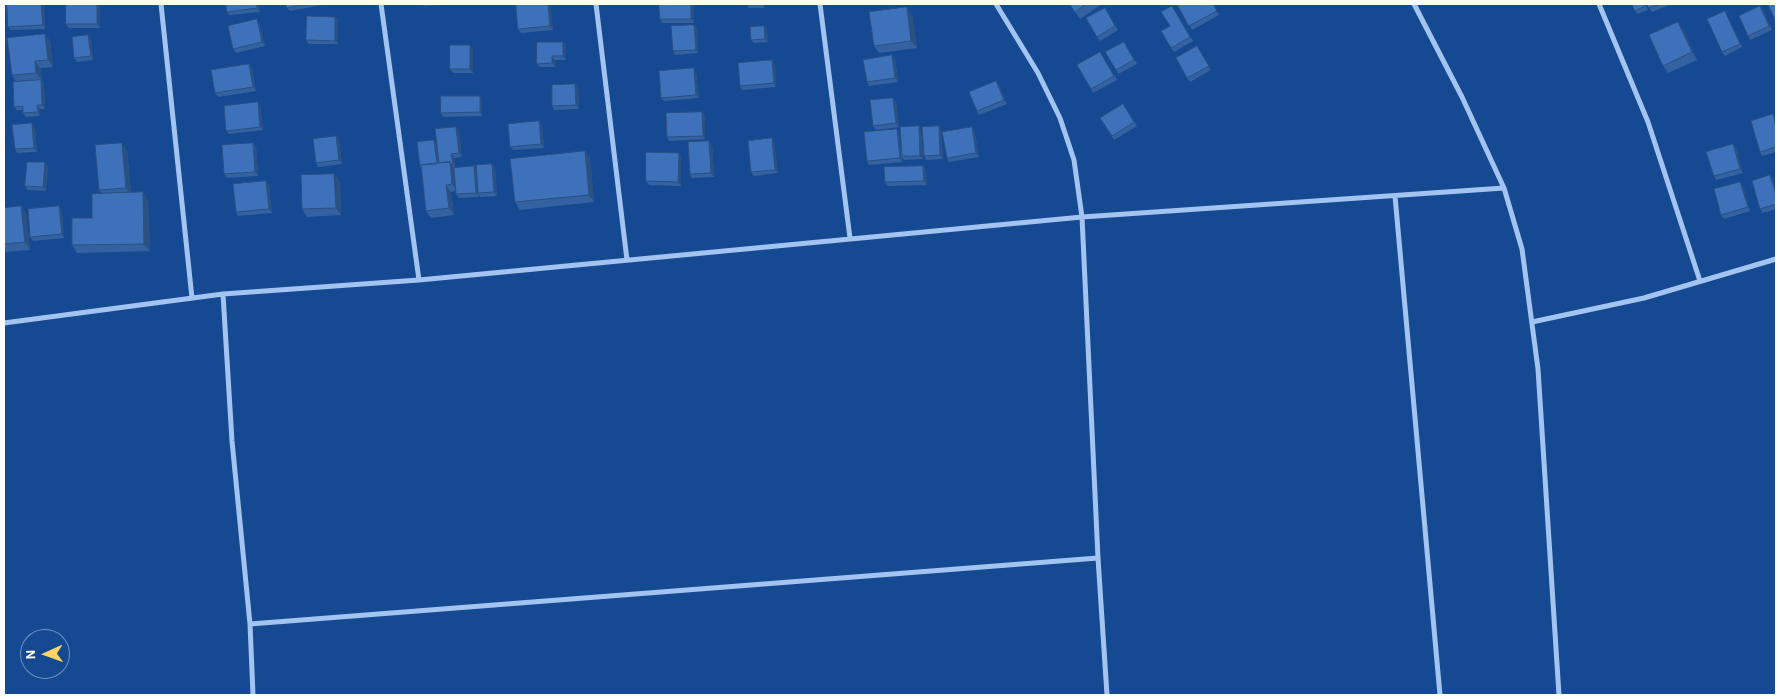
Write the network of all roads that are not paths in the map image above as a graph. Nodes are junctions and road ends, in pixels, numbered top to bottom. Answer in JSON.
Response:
{"nodes":[{"id":1,"x":161,"y":4,"type":"edge"},
{"id":2,"x":381,"y":4,"type":"edge"},
{"id":3,"x":596,"y":4,"type":"edge"},
{"id":4,"x":820,"y":4,"type":"edge"},
{"id":5,"x":996,"y":4,"type":"edge"},
{"id":6,"x":1414,"y":4,"type":"edge"},
{"id":7,"x":1599,"y":4,"type":"edge"},
{"id":8,"x":1504,"y":188,"type":"junction"},
{"id":9,"x":1395,"y":196,"type":"junction"},
{"id":10,"x":1082,"y":217,"type":"junction"},
{"id":11,"x":850,"y":238,"type":"junction"},
{"id":12,"x":1776,"y":259,"type":"edge"},
{"id":13,"x":627,"y":260,"type":"junction"},
{"id":14,"x":419,"y":280,"type":"junction"},
{"id":15,"x":1700,"y":282,"type":"junction"},
{"id":16,"x":223,"y":294,"type":"junction"},
{"id":17,"x":192,"y":298,"type":"junction"},
{"id":18,"x":1532,"y":322,"type":"junction"},
{"id":19,"x":4,"y":323,"type":"edge"},
{"id":20,"x":1098,"y":558,"type":"junction"},
{"id":21,"x":250,"y":624,"type":"junction"},
{"id":22,"x":253,"y":695,"type":"edge"},
{"id":23,"x":1107,"y":695,"type":"edge"},
{"id":24,"x":1440,"y":695,"type":"edge"},
{"id":25,"x":1559,"y":695,"type":"edge"}],
"edges":[{"from":1,"to":17,"type":"street"},
{"from":2,"to":14,"type":"street"},
{"from":3,"to":13,"type":"street"},
{"from":4,"to":11,"type":"street"},
{"from":5,"to":10,"type":"street"},
{"from":6,"to":8,"type":"street"},
{"from":7,"to":15,"type":"street"},
{"from":8,"to":9,"type":"street"},
{"from":8,"to":18,"type":"street"},
{"from":9,"to":10,"type":"street"},
{"from":9,"to":24,"type":"street"},
{"from":10,"to":11,"type":"street"},
{"from":10,"to":20,"type":"street"},
{"from":11,"to":13,"type":"street"},
{"from":12,"to":15,"type":"street"},
{"from":13,"to":14,"type":"street"},
{"from":14,"to":16,"type":"street"},
{"from":15,"to":18,"type":"street"},
{"from":16,"to":17,"type":"street"},
{"from":16,"to":21,"type":"street"},
{"from":17,"to":19,"type":"street"},
{"from":18,"to":25,"type":"street"},
{"from":20,"to":21,"type":"street"},
{"from":20,"to":23,"type":"street"},
{"from":21,"to":22,"type":"street"}]}
